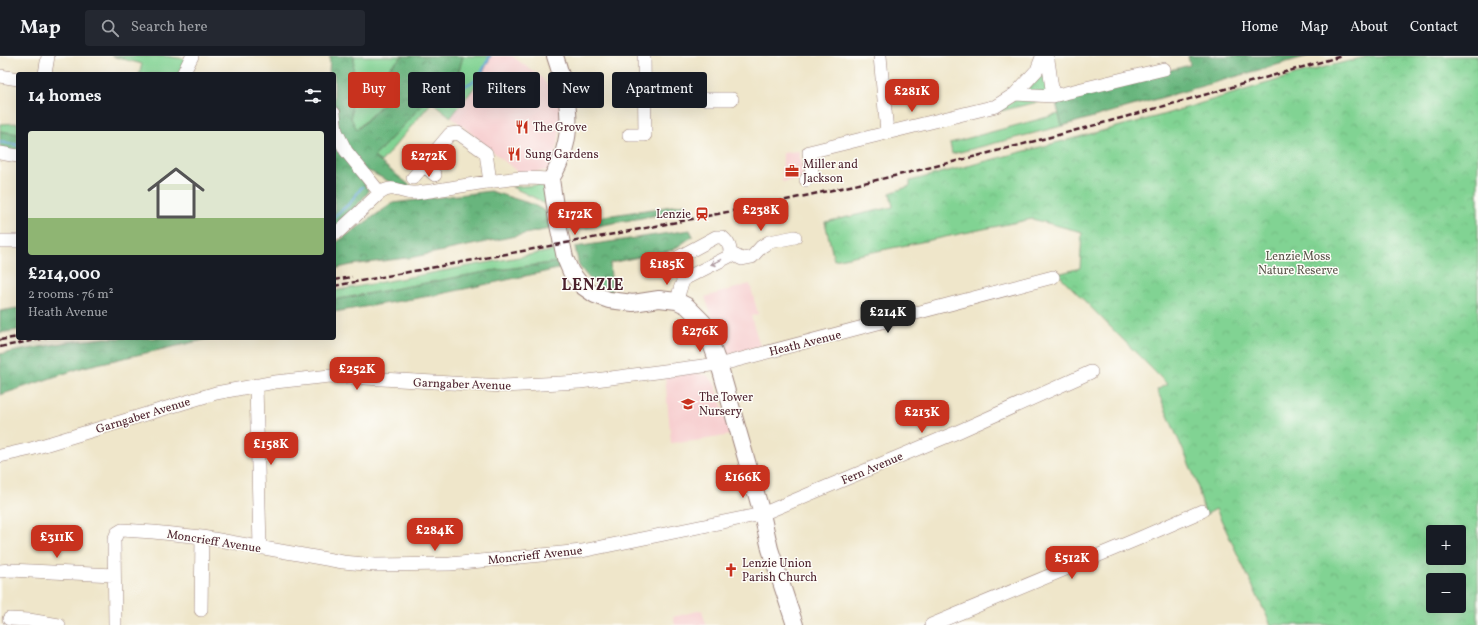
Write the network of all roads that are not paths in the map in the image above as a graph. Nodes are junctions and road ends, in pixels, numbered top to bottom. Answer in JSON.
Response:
{"nodes":[{"id":1,"x":48,"y":56,"type":"edge"},
{"id":2,"x":192,"y":56,"type":"edge"},
{"id":3,"x":556,"y":56,"type":"edge"},
{"id":4,"x":644,"y":56,"type":"edge"},
{"id":5,"x":880,"y":56,"type":"edge"},
{"id":6,"x":1042,"y":56,"type":"edge"},
{"id":7,"x":1164,"y":69,"type":"dead end"},
{"id":8,"x":45,"y":72,"type":"edge"},
{"id":9,"x":184,"y":72,"type":"edge"},
{"id":10,"x":644,"y":72,"type":"edge"},
{"id":11,"x":0,"y":76,"type":"edge"},
{"id":12,"x":16,"y":79,"type":"edge"},
{"id":13,"x":1015,"y":94,"type":"junction"},
{"id":14,"x":1053,"y":96,"type":"junction"},
{"id":15,"x":707,"y":100,"type":"edge"},
{"id":16,"x":732,"y":100,"type":"dead end"},
{"id":17,"x":645,"y":108,"type":"edge"},
{"id":18,"x":336,"y":131,"type":"edge"},
{"id":19,"x":887,"y":132,"type":"junction"},
{"id":20,"x":629,"y":135,"type":"dead end"},
{"id":21,"x":0,"y":153,"type":"edge"},
{"id":22,"x":16,"y":156,"type":"edge"},
{"id":23,"x":424,"y":165,"type":"junction"},
{"id":24,"x":435,"y":175,"type":"dead end"},
{"id":25,"x":413,"y":178,"type":"dead end"},
{"id":26,"x":552,"y":179,"type":"junction"},
{"id":27,"x":806,"y":180,"type":"dead end"},
{"id":28,"x":490,"y":182,"type":"junction"},
{"id":29,"x":380,"y":193,"type":"junction"},
{"id":30,"x":336,"y":232,"type":"edge"},
{"id":31,"x":794,"y":237,"type":"dead end"},
{"id":32,"x":0,"y":241,"type":"edge"},
{"id":33,"x":16,"y":241,"type":"edge"},
{"id":34,"x":730,"y":253,"type":"junction"},
{"id":35,"x":1053,"y":277,"type":"dead end"},
{"id":36,"x":684,"y":279,"type":"junction"},
{"id":37,"x":677,"y":301,"type":"junction"},
{"id":38,"x":718,"y":364,"type":"junction"},
{"id":39,"x":1091,"y":372,"type":"dead end"},
{"id":40,"x":256,"y":385,"type":"junction"},
{"id":41,"x":0,"y":456,"type":"edge"},
{"id":42,"x":1202,"y":511,"type":"dead end"},
{"id":43,"x":762,"y":514,"type":"junction"},
{"id":44,"x":202,"y":537,"type":"junction"},
{"id":45,"x":260,"y":548,"type":"junction"},
{"id":46,"x":0,"y":571,"type":"edge"},
{"id":47,"x":114,"y":575,"type":"junction"},
{"id":48,"x":201,"y":610,"type":"dead end"},
{"id":49,"x":9,"y":619,"type":"dead end"},
{"id":50,"x":59,"y":625,"type":"edge"},
{"id":51,"x":115,"y":625,"type":"edge"},
{"id":52,"x":795,"y":625,"type":"edge"},
{"id":53,"x":931,"y":625,"type":"edge"}],
"edges":[{"from":1,"to":8,"type":"street"},
{"from":2,"to":9,"type":"street"},
{"from":3,"to":26,"type":"main road"},
{"from":4,"to":10,"type":"street"},
{"from":5,"to":19,"type":"street"},
{"from":6,"to":13,"type":"street"},
{"from":6,"to":14,"type":"street"},
{"from":7,"to":14,"type":"street"},
{"from":11,"to":12,"type":"street"},
{"from":13,"to":14,"type":"street"},
{"from":13,"to":19,"type":"street"},
{"from":15,"to":16,"type":"street"},
{"from":17,"to":20,"type":"street"},
{"from":18,"to":29,"type":"street"},
{"from":19,"to":27,"type":"street"},
{"from":21,"to":22,"type":"street"},
{"from":23,"to":24,"type":"street"},
{"from":23,"to":25,"type":"street"},
{"from":23,"to":28,"type":"street"},
{"from":26,"to":28,"type":"street"},
{"from":26,"to":37,"type":"main road"},
{"from":28,"to":29,"type":"street"},
{"from":29,"to":30,"type":"street"},
{"from":31,"to":34,"type":"street"},
{"from":32,"to":33,"type":"street"},
{"from":34,"to":36,"type":"street","one_way":true},
{"from":34,"to":36,"type":"street"},
{"from":35,"to":38,"type":"street","name":"Heath Avenue"},
{"from":36,"to":37,"type":"street"},
{"from":37,"to":38,"type":"main road"},
{"from":38,"to":40,"type":"street","name":"Garngaber Avenue"},
{"from":38,"to":43,"type":"main road"},
{"from":39,"to":43,"type":"street","name":"Fern Avenue"},
{"from":40,"to":41,"type":"street","name":"Garngaber Avenue"},
{"from":40,"to":45,"type":"street"},
{"from":42,"to":53,"type":"street"},
{"from":43,"to":45,"type":"street","name":"Moncrieff Avenue"},
{"from":43,"to":52,"type":"main road"},
{"from":44,"to":45,"type":"street","name":"Moncrieff Avenue"},
{"from":44,"to":47,"type":"street","name":"Moncrieff Avenue"},
{"from":44,"to":48,"type":"street"},
{"from":46,"to":47,"type":"street"},
{"from":47,"to":51,"type":"street"},
{"from":49,"to":50,"type":"street"}]}
